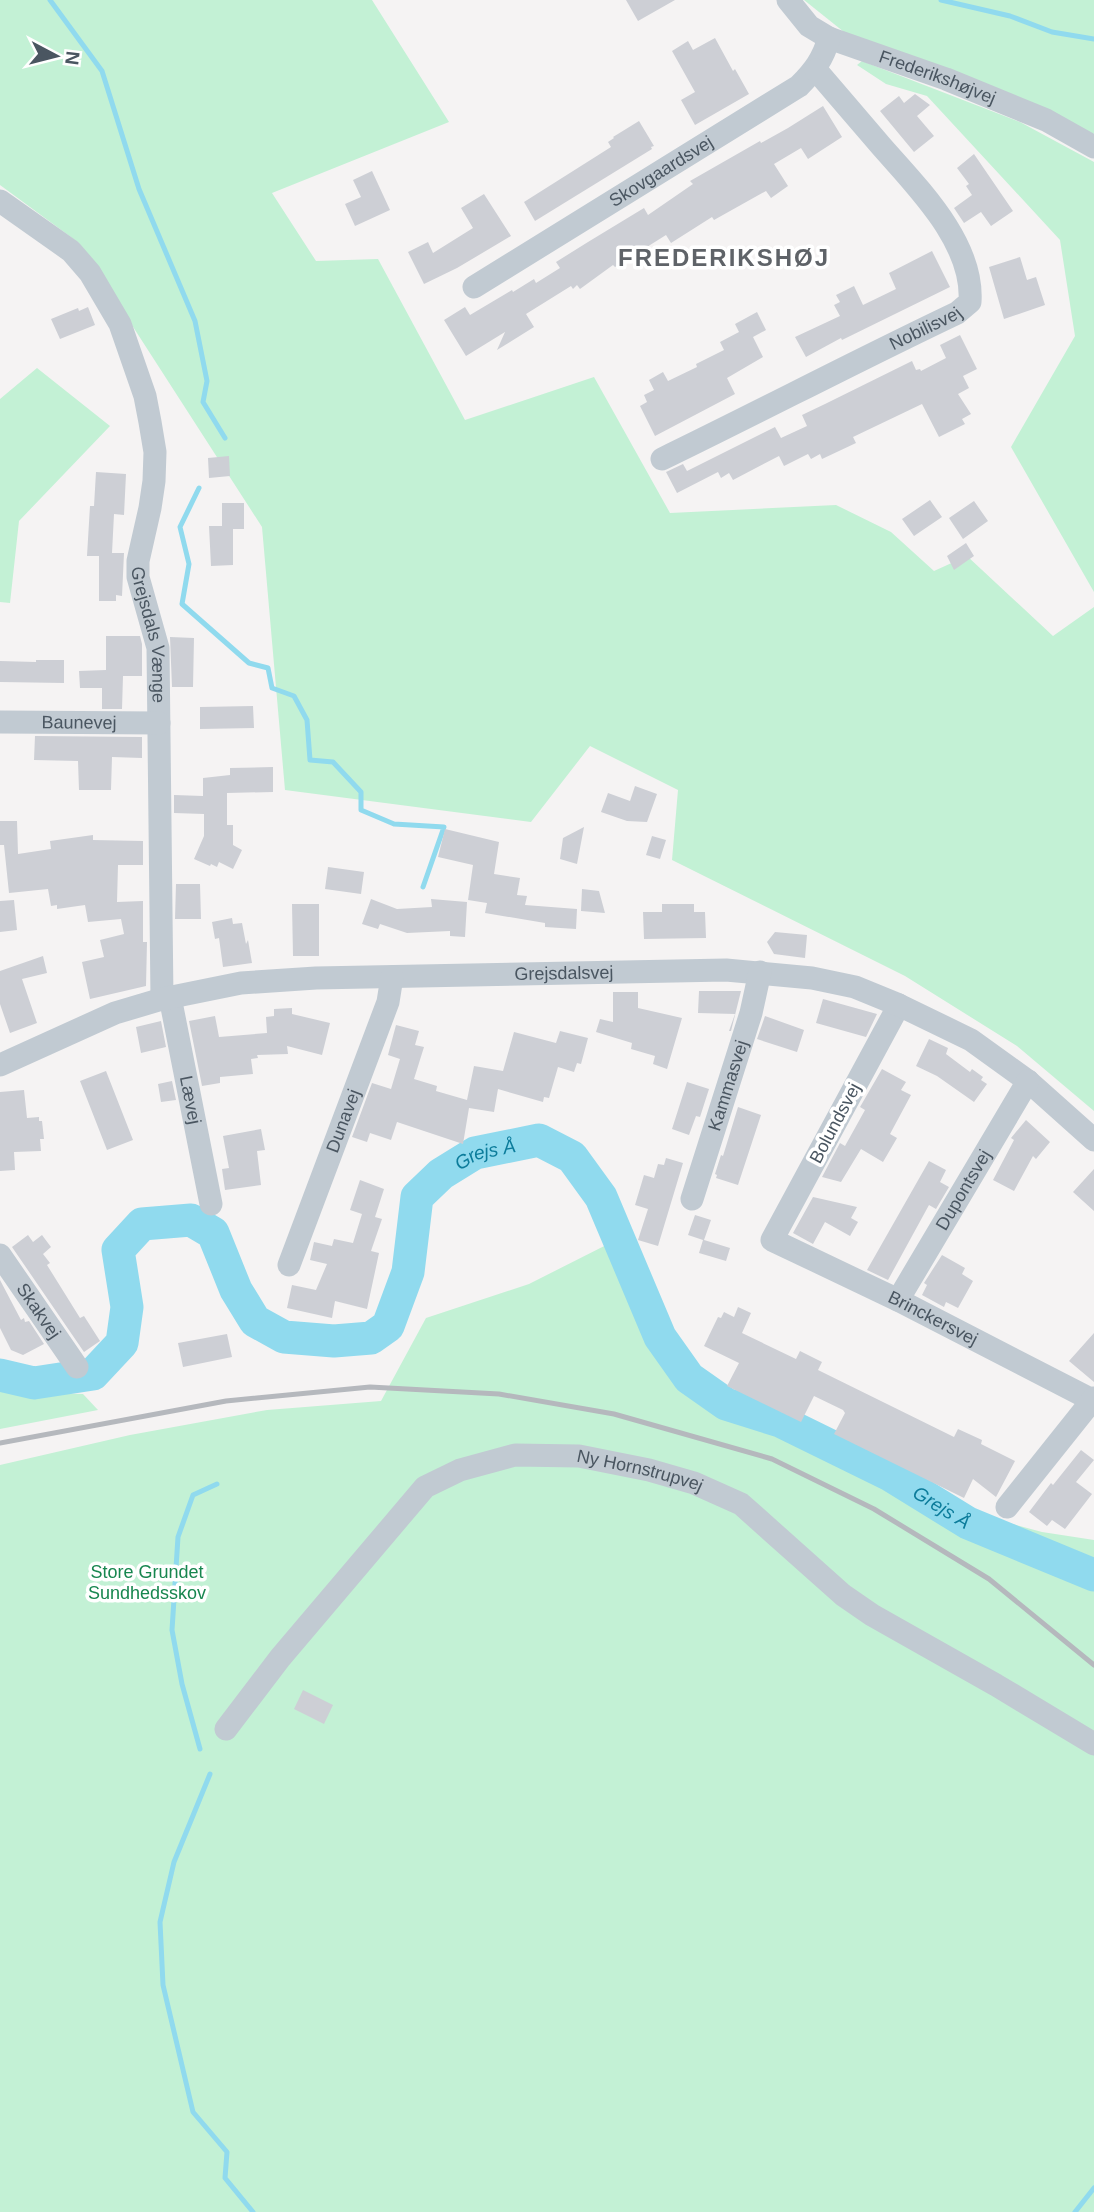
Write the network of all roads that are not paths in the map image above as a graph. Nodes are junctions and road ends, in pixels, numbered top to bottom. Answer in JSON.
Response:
{"nodes":[{"id":1,"x":788,"y":0,"type":"edge"},
{"id":2,"x":829,"y":38,"type":"junction"},
{"id":3,"x":816,"y":70,"type":"junction"},
{"id":4,"x":1094,"y":147,"type":"edge"},
{"id":5,"x":0,"y":201,"type":"edge"},
{"id":6,"x":474,"y":287,"type":"dead end"},
{"id":7,"x":662,"y":459,"type":"dead end"},
{"id":8,"x":0,"y":722,"type":"edge"},
{"id":9,"x":159,"y":723,"type":"junction"},
{"id":10,"x":760,"y":972,"type":"junction"},
{"id":11,"x":391,"y":977,"type":"junction"},
{"id":12,"x":166,"y":998,"type":"junction"},
{"id":13,"x":899,"y":1005,"type":"junction"},
{"id":14,"x":0,"y":1065,"type":"edge"},
{"id":15,"x":1028,"y":1081,"type":"junction"},
{"id":16,"x":1094,"y":1140,"type":"edge"},
{"id":17,"x":692,"y":1199,"type":"dead end"},
{"id":18,"x":211,"y":1204,"type":"dead end"},
{"id":19,"x":772,"y":1240,"type":"joint"},
{"id":20,"x":0,"y":1255,"type":"edge"},
{"id":21,"x":289,"y":1265,"type":"dead end"},
{"id":22,"x":898,"y":1300,"type":"junction"},
{"id":23,"x":77,"y":1367,"type":"dead end"},
{"id":24,"x":1093,"y":1399,"type":"edge"},
{"id":25,"x":1007,"y":1507,"type":"dead end"},
{"id":26,"x":226,"y":1729,"type":"dead end"},
{"id":27,"x":1094,"y":1744,"type":"edge"}],
"edges":[{"from":1,"to":2,"type":"street","name":"Frederikshøjvej"},
{"from":2,"to":3,"type":"street","name":"Skovgaardsvej"},
{"from":2,"to":4,"type":"street","name":"Frederikshøjvej"},
{"from":3,"to":6,"type":"street","name":"Skovgaardsvej"},
{"from":3,"to":7,"type":"street","name":"Nobilisvej"},
{"from":5,"to":9,"type":"street","name":"Grejsdals Vænge"},
{"from":8,"to":9,"type":"street","name":"Baunevej"},
{"from":9,"to":12,"type":"street","name":"Grejsdals Vænge"},
{"from":10,"to":11,"type":"street","name":"Grejsdalsvej"},
{"from":10,"to":13,"type":"street","name":"Grejsdalsvej"},
{"from":10,"to":17,"type":"street","name":"Kammasvej"},
{"from":11,"to":12,"type":"street","name":"Grejsdalsvej"},
{"from":11,"to":21,"type":"street","name":"Dunavej"},
{"from":12,"to":14,"type":"street","name":"Grejsdalsvej"},
{"from":12,"to":18,"type":"street","name":"Lævej"},
{"from":13,"to":15,"type":"street","name":"Grejsdalsvej"},
{"from":13,"to":19,"type":"street","name":"Bolundsvej"},
{"from":15,"to":16,"type":"street","name":"Grejsdalsvej"},
{"from":15,"to":22,"type":"street","name":"Dupontsvej"},
{"from":19,"to":22,"type":"street","name":"Brinckersvej"},
{"from":20,"to":23,"type":"street","name":"Skakvej"},
{"from":22,"to":24,"type":"street","name":"Brinckersvej"},
{"from":24,"to":25,"type":"street"},
{"from":26,"to":27,"type":"street","name":"Ny Hornstrupvej"}]}
